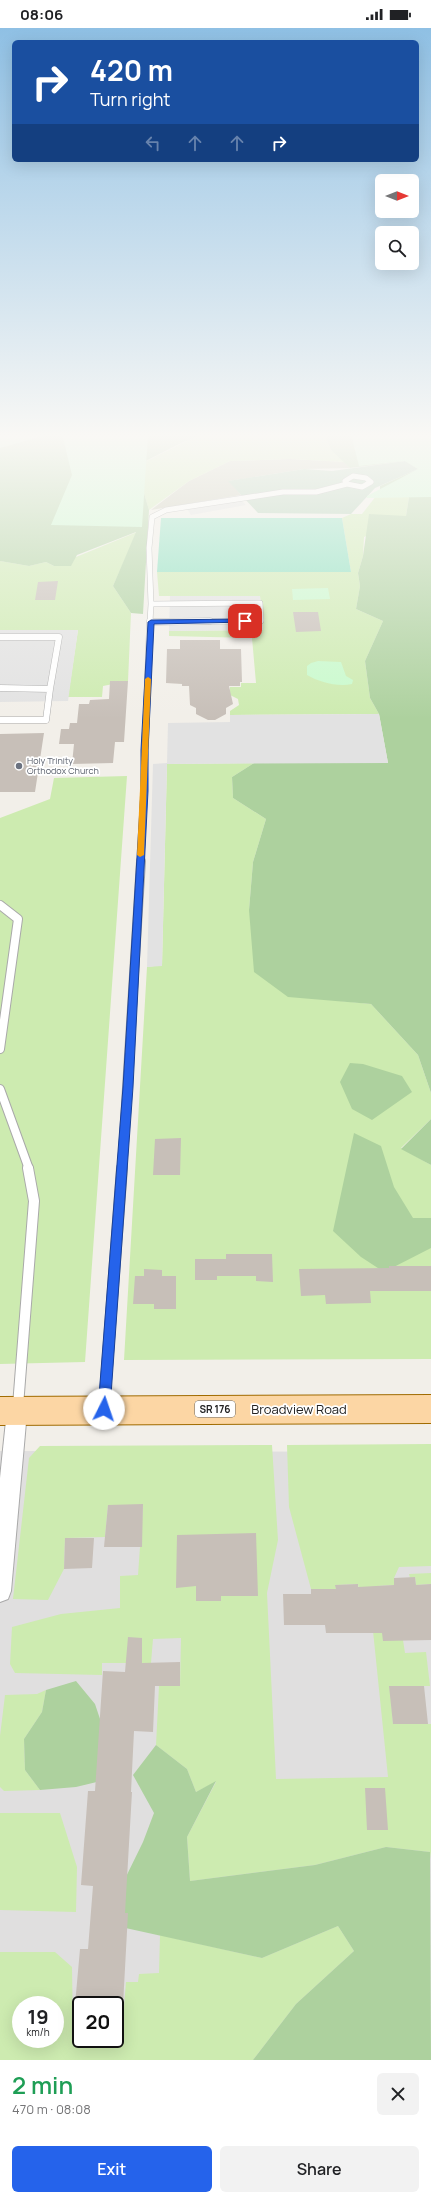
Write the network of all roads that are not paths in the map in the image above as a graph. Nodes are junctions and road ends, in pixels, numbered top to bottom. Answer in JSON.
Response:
{"nodes":[{"id":1,"x":151,"y":529,"type":"edge"},
{"id":2,"x":151,"y":604,"type":"junction"},
{"id":3,"x":151,"y":622,"type":"junction"},
{"id":4,"x":0,"y":637,"type":"edge"},
{"id":5,"x":0,"y":688,"type":"edge"},
{"id":6,"x":50,"y":689,"type":"junction"},
{"id":7,"x":0,"y":720,"type":"edge"},
{"id":8,"x":0,"y":905,"type":"edge"},
{"id":9,"x":0,"y":1049,"type":"edge"},
{"id":10,"x":0,"y":1089,"type":"edge"},
{"id":11,"x":104,"y":1409,"type":"junction"},
{"id":12,"x":431,"y":1409,"type":"edge"},
{"id":13,"x":9,"y":1411,"type":"edge"},
{"id":14,"x":0,"y":1591,"type":"edge"}],
"edges":[{"from":1,"to":2,"type":"lane"},
{"from":2,"to":3,"type":"lane"},
{"from":2,"to":3,"type":"lane"},
{"from":3,"to":11,"type":"lane"},
{"from":4,"to":6,"type":"lane"},
{"from":5,"to":6,"type":"lane"},
{"from":6,"to":7,"type":"lane"},
{"from":8,"to":9,"type":"lane"},
{"from":10,"to":13,"type":"lane"},
{"from":11,"to":12,"type":"main road","name":"Broadview Road","number":"SR 176"},
{"from":11,"to":13,"type":"main road","name":"Broadview Road","number":"SR 176"},
{"from":13,"to":14,"type":"street"}]}
